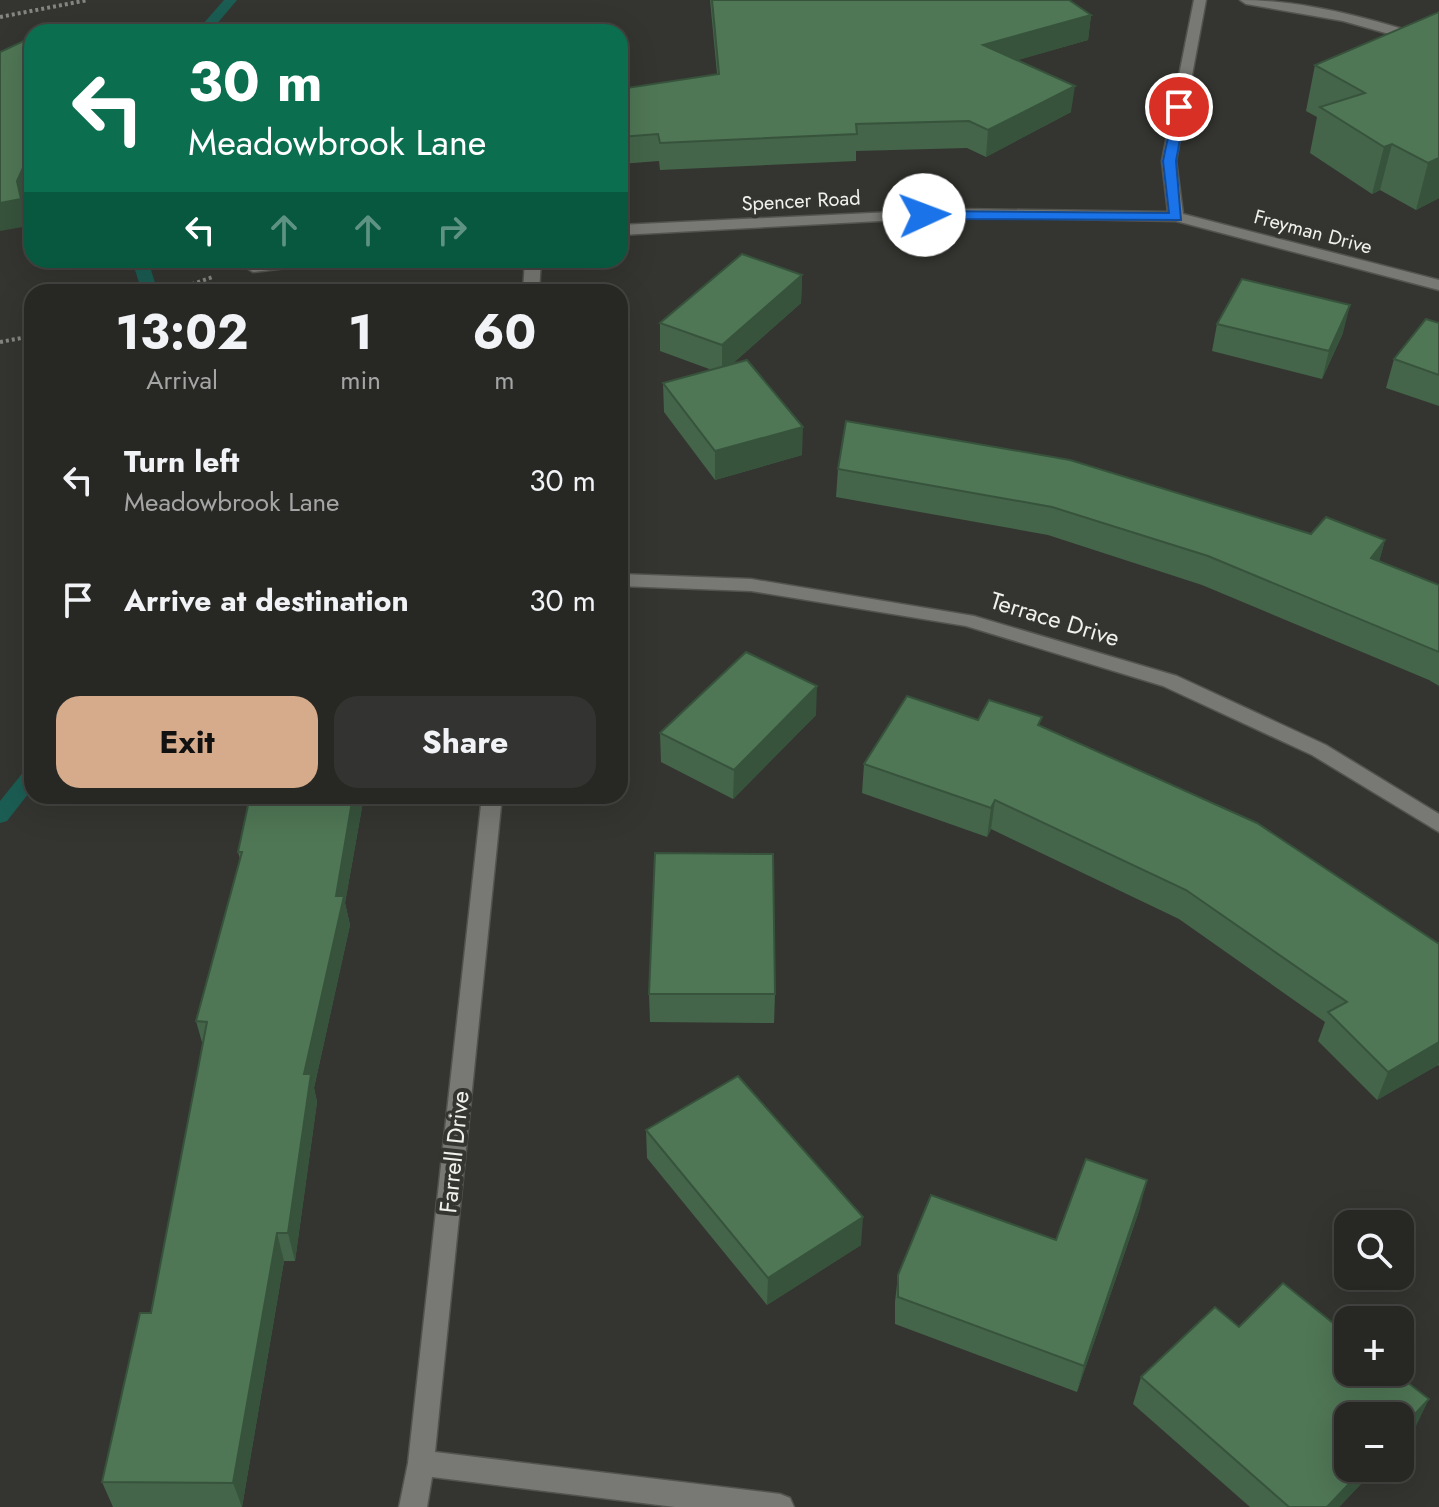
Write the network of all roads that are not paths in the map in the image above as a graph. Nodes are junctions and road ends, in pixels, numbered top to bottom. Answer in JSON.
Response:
{"nodes":[{"id":1,"x":1200,"y":0,"type":"edge"},
{"id":2,"x":1246,"y":0,"type":"edge"},
{"id":3,"x":1439,"y":44,"type":"edge"},
{"id":4,"x":1176,"y":217,"type":"junction"},
{"id":5,"x":628,"y":230,"type":"edge"},
{"id":6,"x":1439,"y":285,"type":"edge"},
{"id":7,"x":628,"y":580,"type":"edge"},
{"id":8,"x":491,"y":804,"type":"edge"},
{"id":9,"x":1439,"y":824,"type":"edge"},
{"id":10,"x":421,"y":1463,"type":"junction"},
{"id":11,"x":413,"y":1507,"type":"edge"},
{"id":12,"x":780,"y":1507,"type":"edge"}],
"edges":[{"from":1,"to":4,"type":"street"},
{"from":2,"to":3,"type":"street"},
{"from":4,"to":5,"type":"street","name":"Spencer Road"},
{"from":4,"to":6,"type":"street","name":"Freyman Drive"},
{"from":7,"to":9,"type":"street","name":"Terrace Drive"},
{"from":8,"to":10,"type":"street","name":"Farrell Drive"},
{"from":10,"to":11,"type":"street","name":"Farrell Drive"},
{"from":10,"to":12,"type":"street"}]}
